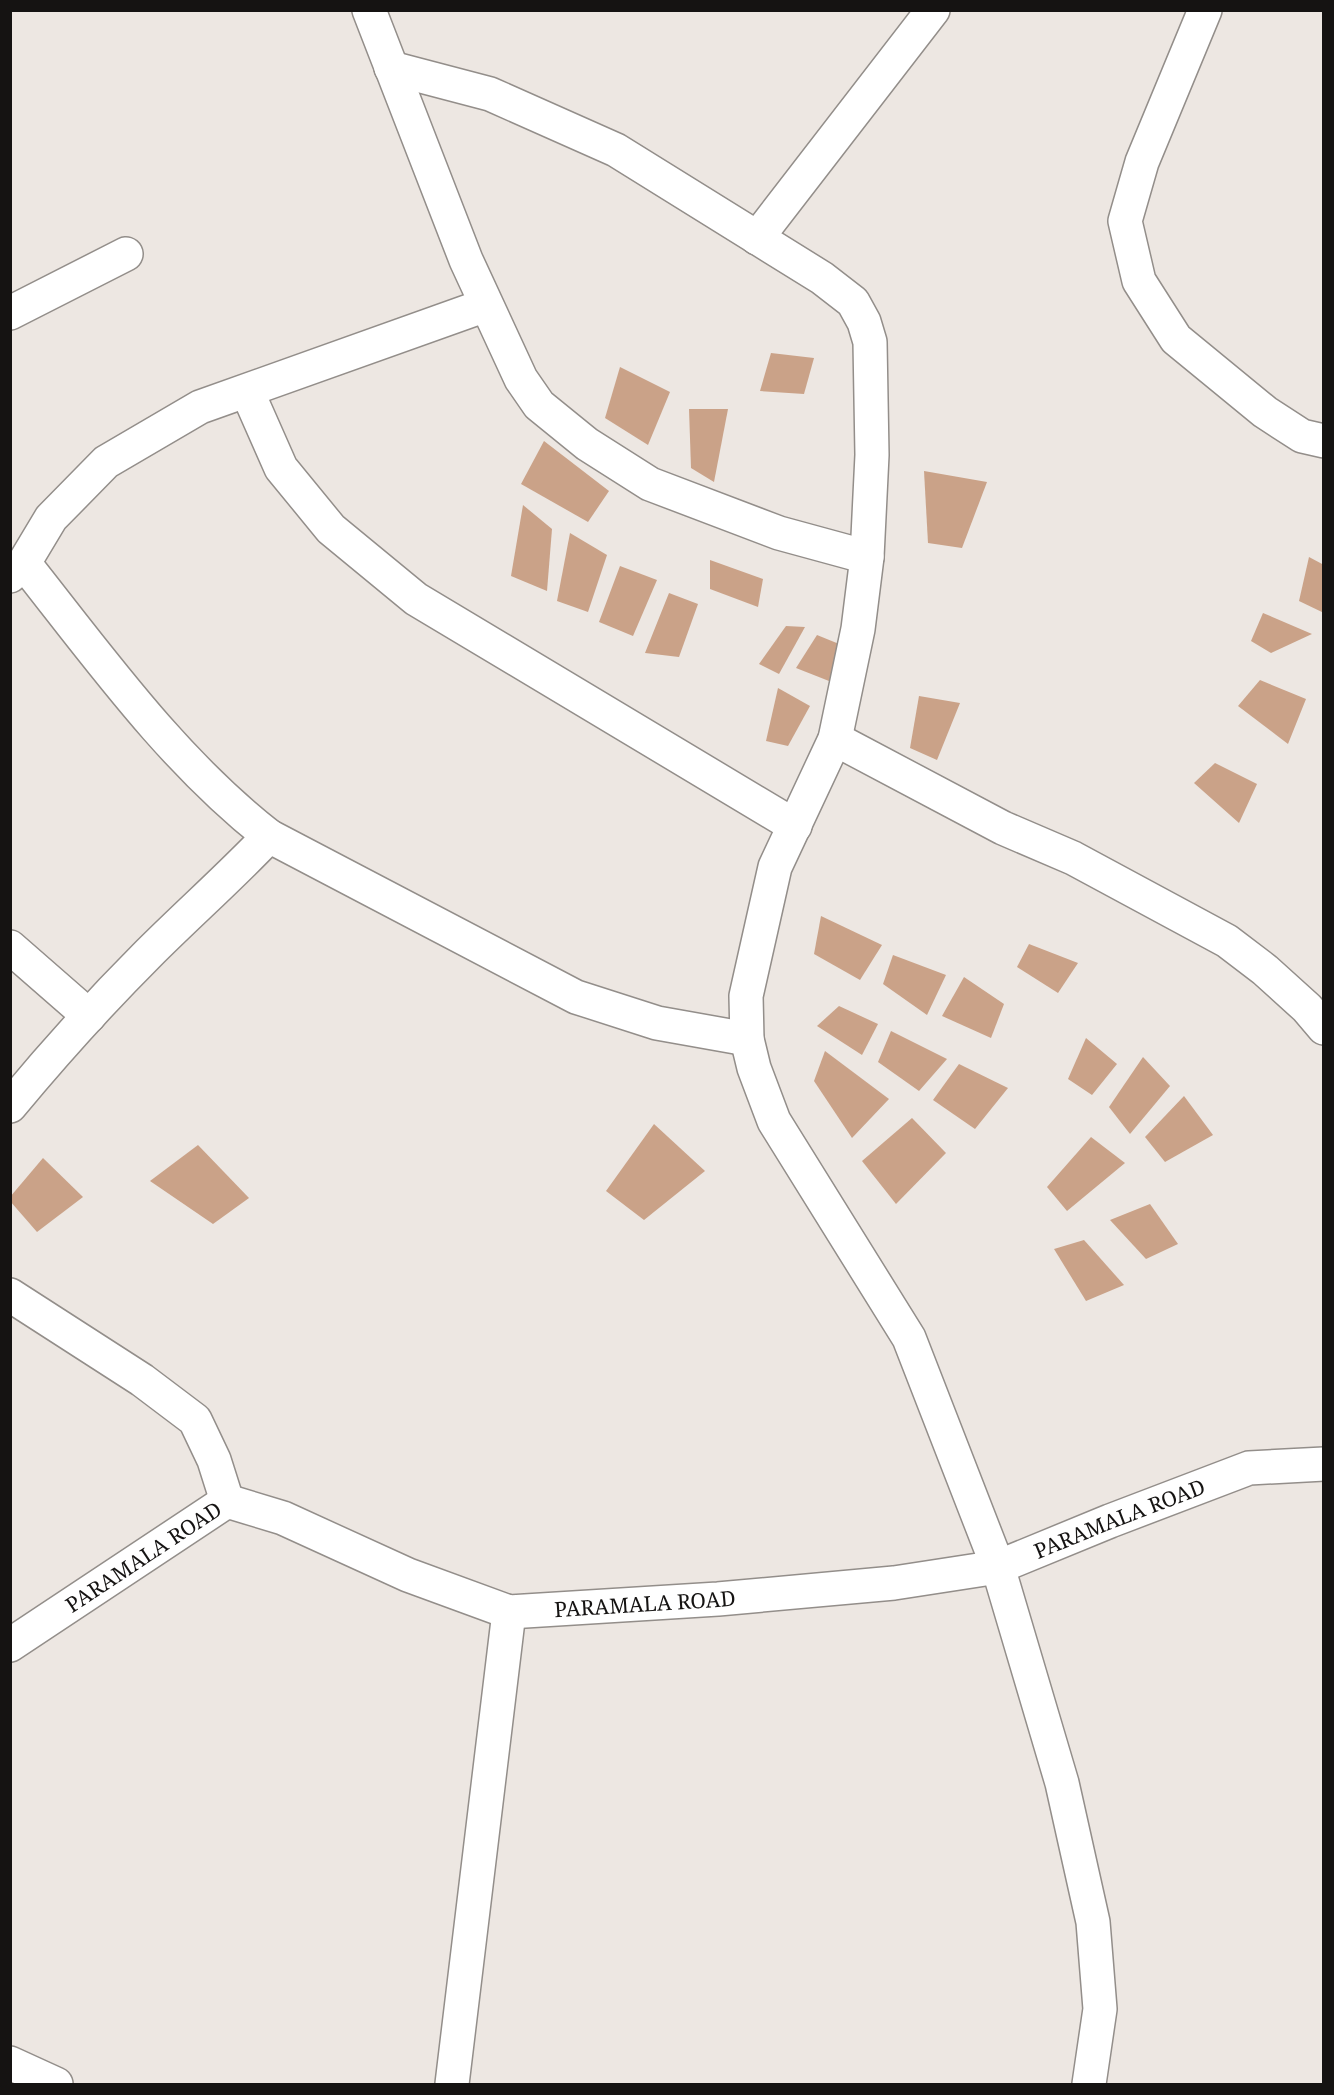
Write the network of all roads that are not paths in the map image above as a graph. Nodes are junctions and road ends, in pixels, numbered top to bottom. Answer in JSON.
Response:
{"nodes":[{"id":1,"x":369,"y":10,"type":"edge"},
{"id":2,"x":933,"y":10,"type":"edge"},
{"id":3,"x":1204,"y":10,"type":"edge"},
{"id":4,"x":391,"y":68,"type":"junction"},
{"id":5,"x":757,"y":238,"type":"junction"},
{"id":6,"x":126,"y":255,"type":"dead end"},
{"id":7,"x":486,"y":305,"type":"junction"},
{"id":8,"x":10,"y":313,"type":"edge"},
{"id":9,"x":247,"y":391,"type":"junction"},
{"id":10,"x":1323,"y":441,"type":"edge"},
{"id":11,"x":867,"y":557,"type":"junction"},
{"id":12,"x":17,"y":570,"type":"edge"},
{"id":13,"x":835,"y":739,"type":"junction"},
{"id":14,"x":795,"y":826,"type":"junction"},
{"id":15,"x":269,"y":836,"type":"junction"},
{"id":16,"x":10,"y":947,"type":"edge"},
{"id":17,"x":88,"y":1016,"type":"junction"},
{"id":18,"x":1323,"y":1028,"type":"edge"},
{"id":19,"x":747,"y":1039,"type":"junction"},
{"id":20,"x":10,"y":1106,"type":"edge"},
{"id":21,"x":10,"y":1295,"type":"edge"},
{"id":22,"x":1323,"y":1464,"type":"edge"},
{"id":23,"x":227,"y":1501,"type":"junction"},
{"id":24,"x":998,"y":1567,"type":"junction"},
{"id":25,"x":510,"y":1612,"type":"junction"},
{"id":26,"x":10,"y":1645,"type":"edge"},
{"id":27,"x":10,"y":2062,"type":"edge"},
{"id":28,"x":56,"y":2085,"type":"edge"},
{"id":29,"x":452,"y":2085,"type":"edge"},
{"id":30,"x":1089,"y":2085,"type":"edge"}],
"edges":[{"from":1,"to":4,"type":"street"},
{"from":2,"to":5,"type":"street"},
{"from":3,"to":10,"type":"street"},
{"from":4,"to":5,"type":"street"},
{"from":4,"to":7,"type":"street"},
{"from":5,"to":11,"type":"street"},
{"from":6,"to":8,"type":"street"},
{"from":7,"to":9,"type":"street"},
{"from":7,"to":11,"type":"street"},
{"from":9,"to":12,"type":"street"},
{"from":9,"to":14,"type":"street"},
{"from":11,"to":13,"type":"street"},
{"from":12,"to":15,"type":"street"},
{"from":13,"to":14,"type":"street"},
{"from":13,"to":18,"type":"street"},
{"from":14,"to":19,"type":"street"},
{"from":15,"to":17,"type":"street"},
{"from":15,"to":19,"type":"street"},
{"from":16,"to":17,"type":"street"},
{"from":17,"to":20,"type":"street"},
{"from":19,"to":24,"type":"street"},
{"from":21,"to":23,"type":"street"},
{"from":22,"to":24,"type":"street","name":"PARAMALA ROAD"},
{"from":23,"to":25,"type":"street","name":"PARAMALA ROAD"},
{"from":23,"to":26,"type":"street","name":"PARAMALA ROAD"},
{"from":24,"to":25,"type":"street","name":"PARAMALA ROAD"},
{"from":24,"to":30,"type":"street"},
{"from":25,"to":29,"type":"street"},
{"from":27,"to":28,"type":"street"}]}
